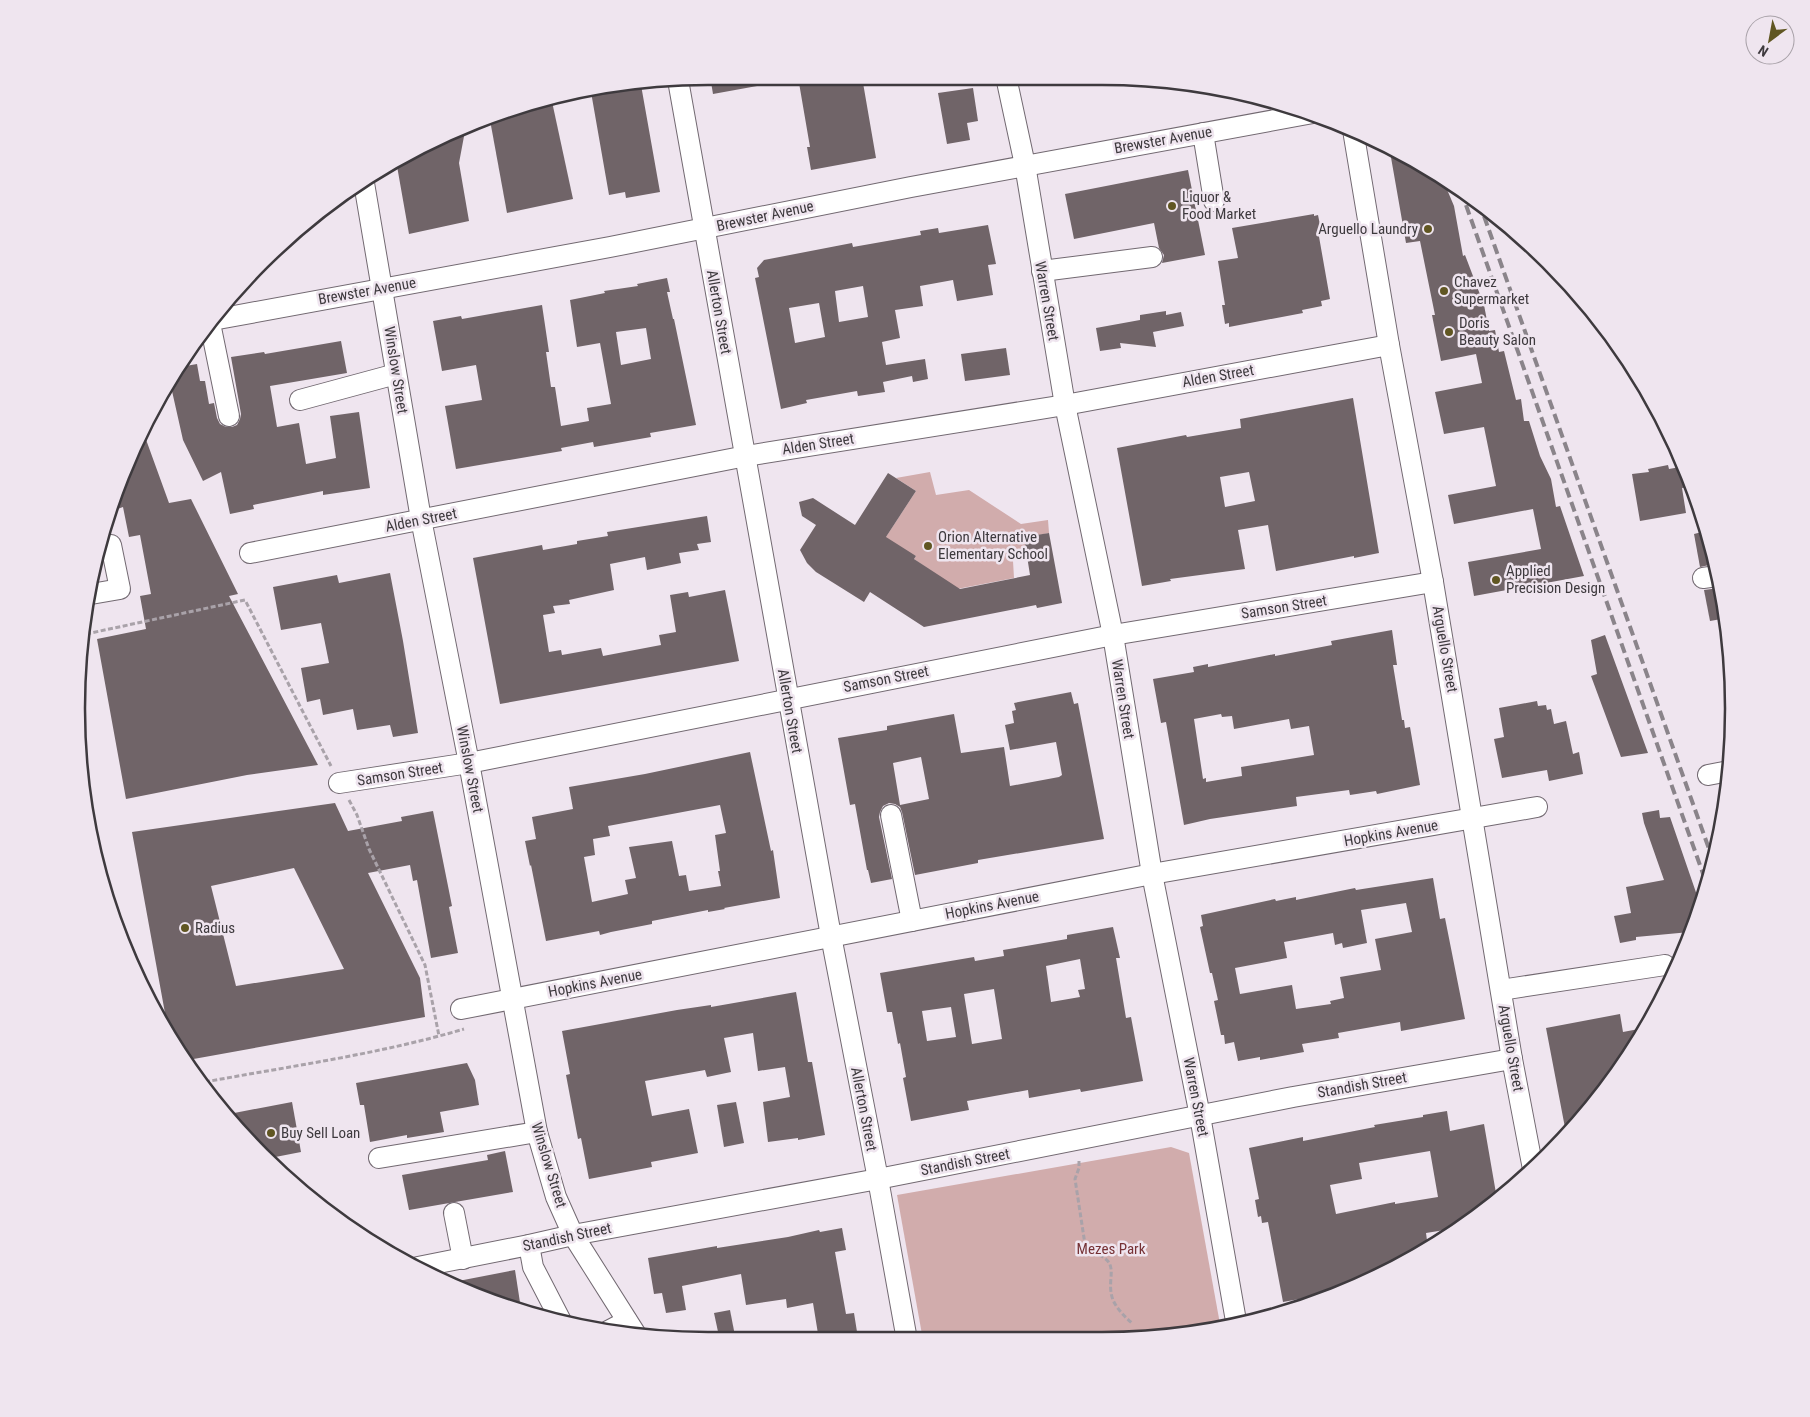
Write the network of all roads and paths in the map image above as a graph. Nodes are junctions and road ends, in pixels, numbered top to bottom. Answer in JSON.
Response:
{"nodes":[{"id":1,"x":1008,"y":85,"type":"edge"},
{"id":2,"x":679,"y":86,"type":"edge"},
{"id":3,"x":1296,"y":116,"type":"edge"},
{"id":4,"x":1203,"y":133,"type":"junction"},
{"id":5,"x":1353,"y":138,"type":"edge"},
{"id":6,"x":1025,"y":165,"type":"junction"},
{"id":7,"x":365,"y":188,"type":"edge"},
{"id":8,"x":1214,"y":201,"type":"dead end"},
{"id":9,"x":704,"y":230,"type":"junction"},
{"id":10,"x":1152,"y":257,"type":"dead end"},
{"id":11,"x":1042,"y":271,"type":"junction"},
{"id":12,"x":382,"y":289,"type":"junction"},
{"id":13,"x":223,"y":318,"type":"edge"},
{"id":14,"x":211,"y":333,"type":"edge"},
{"id":15,"x":1389,"y":345,"type":"junction"},
{"id":16,"x":396,"y":374,"type":"junction"},
{"id":17,"x":300,"y":400,"type":"dead end"},
{"id":18,"x":1065,"y":405,"type":"junction"},
{"id":19,"x":229,"y":416,"type":"dead end"},
{"id":20,"x":746,"y":456,"type":"junction"},
{"id":21,"x":421,"y":519,"type":"junction"},
{"id":22,"x":106,"y":546,"type":"edge"},
{"id":23,"x":250,"y":553,"type":"dead end"},
{"id":24,"x":1433,"y":582,"type":"junction"},
{"id":25,"x":96,"y":593,"type":"edge"},
{"id":26,"x":89,"y":633,"type":"edge"},
{"id":27,"x":1113,"y":635,"type":"junction"},
{"id":28,"x":788,"y":698,"type":"junction"},
{"id":29,"x":469,"y":763,"type":"junction"},
{"id":30,"x":1722,"y":772,"type":"edge"},
{"id":31,"x":1708,"y":775,"type":"dead end"},
{"id":32,"x":339,"y":783,"type":"junction"},
{"id":33,"x":1538,"y":807,"type":"dead end"},
{"id":34,"x":891,"y":815,"type":"dead end"},
{"id":35,"x":1473,"y":819,"type":"junction"},
{"id":36,"x":1152,"y":874,"type":"junction"},
{"id":37,"x":912,"y":921,"type":"junction"},
{"id":38,"x":831,"y":936,"type":"junction"},
{"id":39,"x":1665,"y":965,"type":"dead end"},
{"id":40,"x":1501,"y":990,"type":"junction"},
{"id":41,"x":513,"y":1000,"type":"junction"},
{"id":42,"x":461,"y":1008,"type":"dead end"},
{"id":43,"x":466,"y":1028,"type":"dead end"},
{"id":44,"x":439,"y":1036,"type":"junction"},
{"id":45,"x":1512,"y":1060,"type":"junction"},
{"id":46,"x":209,"y":1081,"type":"edge"},
{"id":47,"x":1200,"y":1116,"type":"junction"},
{"id":48,"x":537,"y":1132,"type":"junction"},
{"id":49,"x":379,"y":1158,"type":"dead end"},
{"id":50,"x":1530,"y":1160,"type":"edge"},
{"id":51,"x":1079,"y":1161,"type":"dead end"},
{"id":52,"x":878,"y":1179,"type":"junction"},
{"id":53,"x":454,"y":1213,"type":"dead end"},
{"id":54,"x":573,"y":1235,"type":"junction"},
{"id":55,"x":529,"y":1245,"type":"junction"},
{"id":56,"x":463,"y":1259,"type":"junction"},
{"id":57,"x":428,"y":1265,"type":"edge"},
{"id":58,"x":556,"y":1313,"type":"edge"},
{"id":59,"x":1235,"y":1317,"type":"edge"},
{"id":60,"x":1133,"y":1324,"type":"dead end"},
{"id":61,"x":631,"y":1327,"type":"edge"},
{"id":62,"x":906,"y":1332,"type":"edge"}],
"edges":[{"from":1,"to":6,"type":"street","name":"Warren Street"},
{"from":2,"to":9,"type":"street","name":"Allerton Street"},
{"from":3,"to":4,"type":"street","name":"Brewster Avenue"},
{"from":4,"to":6,"type":"street","name":"Brewster Avenue"},
{"from":4,"to":8,"type":"street"},
{"from":5,"to":15,"type":"street","name":"Arguello Street"},
{"from":6,"to":9,"type":"street","name":"Brewster Avenue"},
{"from":6,"to":11,"type":"street","name":"Warren Street"},
{"from":7,"to":12,"type":"street","name":"Winslow Street"},
{"from":9,"to":12,"type":"street","name":"Brewster Avenue"},
{"from":9,"to":20,"type":"street","name":"Allerton Street"},
{"from":10,"to":11,"type":"street"},
{"from":11,"to":18,"type":"street","name":"Warren Street"},
{"from":12,"to":13,"type":"street","name":"Brewster Avenue"},
{"from":12,"to":16,"type":"street","name":"Winslow Street"},
{"from":14,"to":19,"type":"street"},
{"from":15,"to":18,"type":"street","name":"Alden Street"},
{"from":15,"to":24,"type":"street","name":"Arguello Street"},
{"from":16,"to":17,"type":"street"},
{"from":16,"to":21,"type":"street","name":"Winslow Street"},
{"from":18,"to":20,"type":"street","name":"Alden Street"},
{"from":18,"to":27,"type":"street","name":"Warren Street"},
{"from":20,"to":21,"type":"street","name":"Alden Street"},
{"from":20,"to":28,"type":"street","name":"Allerton Street"},
{"from":21,"to":23,"type":"street","name":"Alden Street"},
{"from":21,"to":29,"type":"street","name":"Winslow Street"},
{"from":22,"to":25,"type":"street"},
{"from":24,"to":27,"type":"street","name":"Samson Street"},
{"from":24,"to":35,"type":"street","name":"Arguello Street"},
{"from":26,"to":32,"type":"path"},
{"from":27,"to":28,"type":"street","name":"Samson Street"},
{"from":27,"to":36,"type":"street","name":"Warren Street"},
{"from":28,"to":29,"type":"street","name":"Samson Street"},
{"from":28,"to":38,"type":"street","name":"Allerton Street"},
{"from":29,"to":32,"type":"street","name":"Samson Street"},
{"from":29,"to":41,"type":"street","name":"Winslow Street"},
{"from":30,"to":31,"type":"street"},
{"from":32,"to":44,"type":"path"},
{"from":33,"to":35,"type":"street","name":"Hopkins Avenue"},
{"from":34,"to":37,"type":"street"},
{"from":35,"to":36,"type":"street","name":"Hopkins Avenue"},
{"from":35,"to":40,"type":"street","name":"Arguello Street"},
{"from":36,"to":37,"type":"street","name":"Hopkins Avenue"},
{"from":36,"to":47,"type":"street","name":"Warren Street"},
{"from":37,"to":38,"type":"street","name":"Hopkins Avenue"},
{"from":38,"to":41,"type":"street","name":"Hopkins Avenue"},
{"from":38,"to":52,"type":"street","name":"Allerton Street"},
{"from":39,"to":40,"type":"street"},
{"from":40,"to":45,"type":"street","name":"Arguello Street"},
{"from":41,"to":42,"type":"street","name":"Hopkins Avenue"},
{"from":41,"to":48,"type":"street","name":"Winslow Street"},
{"from":43,"to":44,"type":"path"},
{"from":44,"to":46,"type":"path"},
{"from":45,"to":47,"type":"street","name":"Standish Street"},
{"from":45,"to":50,"type":"street","name":"Arguello Street"},
{"from":47,"to":52,"type":"street","name":"Standish Street"},
{"from":47,"to":59,"type":"street","name":"Warren Street"},
{"from":48,"to":49,"type":"street"},
{"from":48,"to":54,"type":"street","name":"Winslow Street"},
{"from":51,"to":60,"type":"path"},
{"from":52,"to":54,"type":"street","name":"Standish Street"},
{"from":52,"to":62,"type":"street","name":"Allerton Street"},
{"from":53,"to":56,"type":"street"},
{"from":54,"to":55,"type":"street","name":"Standish Street"},
{"from":54,"to":61,"type":"street","name":"Winslow Street"},
{"from":55,"to":56,"type":"street","name":"Standish Street"},
{"from":55,"to":58,"type":"street"},
{"from":56,"to":57,"type":"street","name":"Standish Street"}]}
